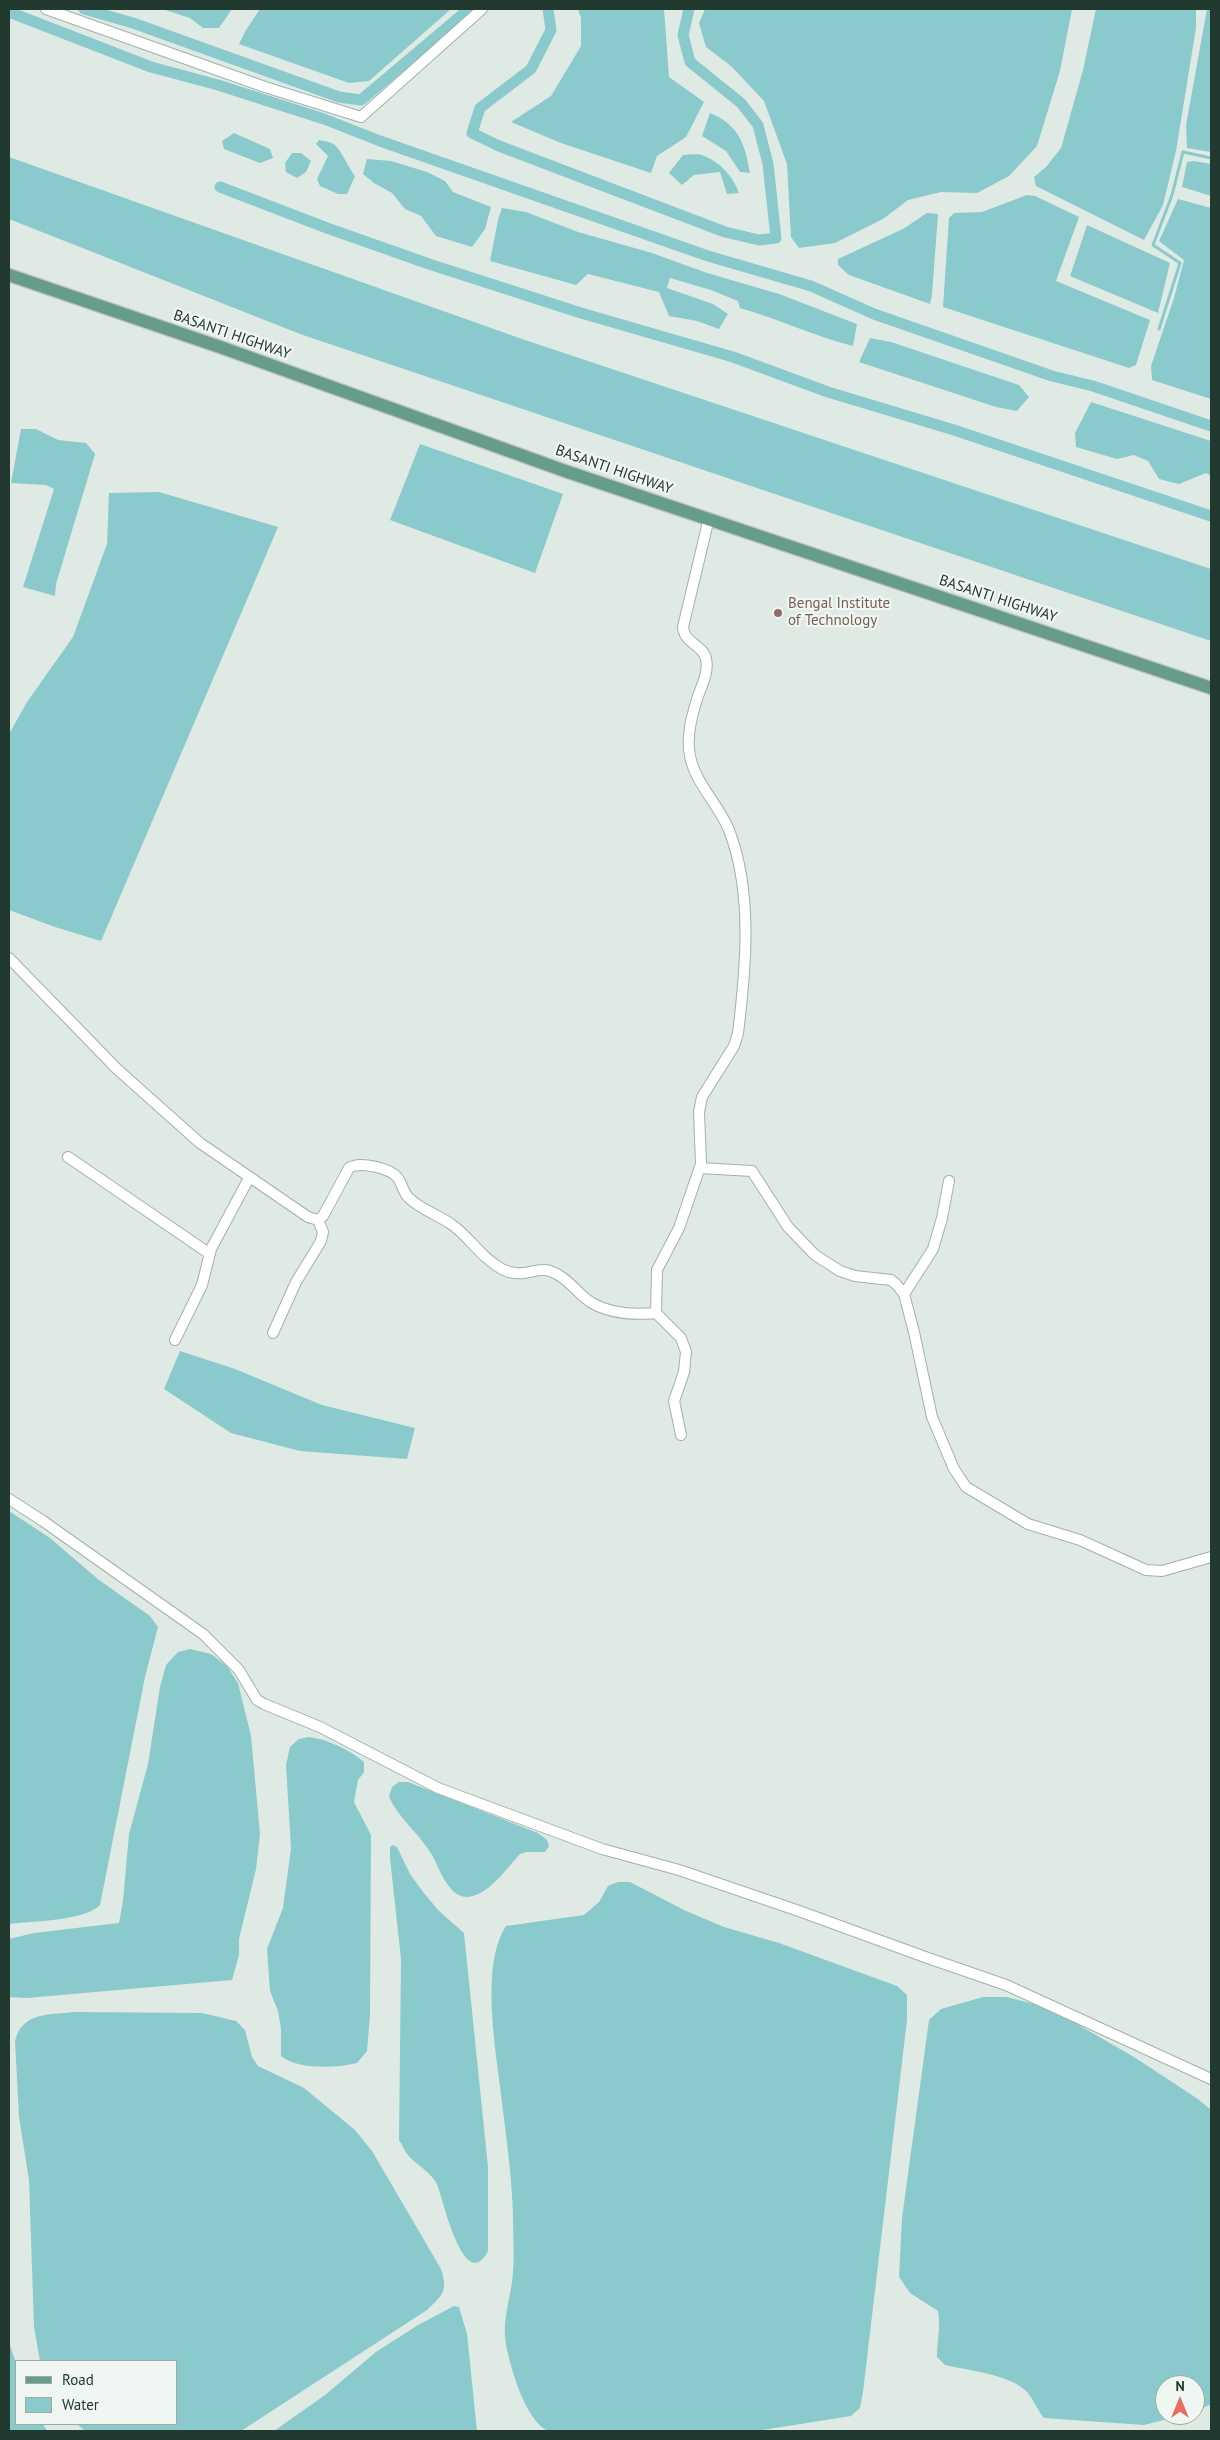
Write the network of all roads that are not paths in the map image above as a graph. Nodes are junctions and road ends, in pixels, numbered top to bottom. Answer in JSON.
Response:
{"nodes":[{"id":1,"x":46,"y":9,"type":"edge"},
{"id":2,"x":482,"y":9,"type":"edge"},
{"id":3,"x":9,"y":275,"type":"edge"},
{"id":4,"x":709,"y":518,"type":"junction"},
{"id":5,"x":1211,"y":688,"type":"edge"},
{"id":6,"x":9,"y":958,"type":"edge"},
{"id":7,"x":68,"y":1157,"type":"dead end"},
{"id":8,"x":700,"y":1168,"type":"junction"},
{"id":9,"x":249,"y":1178,"type":"junction"},
{"id":10,"x":949,"y":1181,"type":"dead end"},
{"id":11,"x":318,"y":1220,"type":"junction"},
{"id":12,"x":210,"y":1254,"type":"junction"},
{"id":13,"x":904,"y":1294,"type":"junction"},
{"id":14,"x":656,"y":1313,"type":"junction"},
{"id":15,"x":272,"y":1332,"type":"dead end"},
{"id":16,"x":175,"y":1340,"type":"dead end"},
{"id":17,"x":681,"y":1435,"type":"dead end"},
{"id":18,"x":9,"y":1499,"type":"edge"},
{"id":19,"x":1211,"y":1557,"type":"edge"},
{"id":20,"x":1211,"y":2080,"type":"edge"}],
"edges":[{"from":1,"to":2,"type":"street"},
{"from":3,"to":4,"type":"main road","name":"BASANTI HIGHWAY"},
{"from":4,"to":5,"type":"main road","name":"BASANTI HIGHWAY"},
{"from":4,"to":8,"type":"street"},
{"from":6,"to":9,"type":"street"},
{"from":7,"to":12,"type":"street"},
{"from":8,"to":13,"type":"street"},
{"from":8,"to":14,"type":"street"},
{"from":9,"to":11,"type":"street"},
{"from":9,"to":12,"type":"street"},
{"from":10,"to":13,"type":"street"},
{"from":11,"to":14,"type":"street"},
{"from":11,"to":15,"type":"street"},
{"from":12,"to":16,"type":"street"},
{"from":13,"to":19,"type":"street"},
{"from":14,"to":17,"type":"street"},
{"from":18,"to":20,"type":"street"}]}
